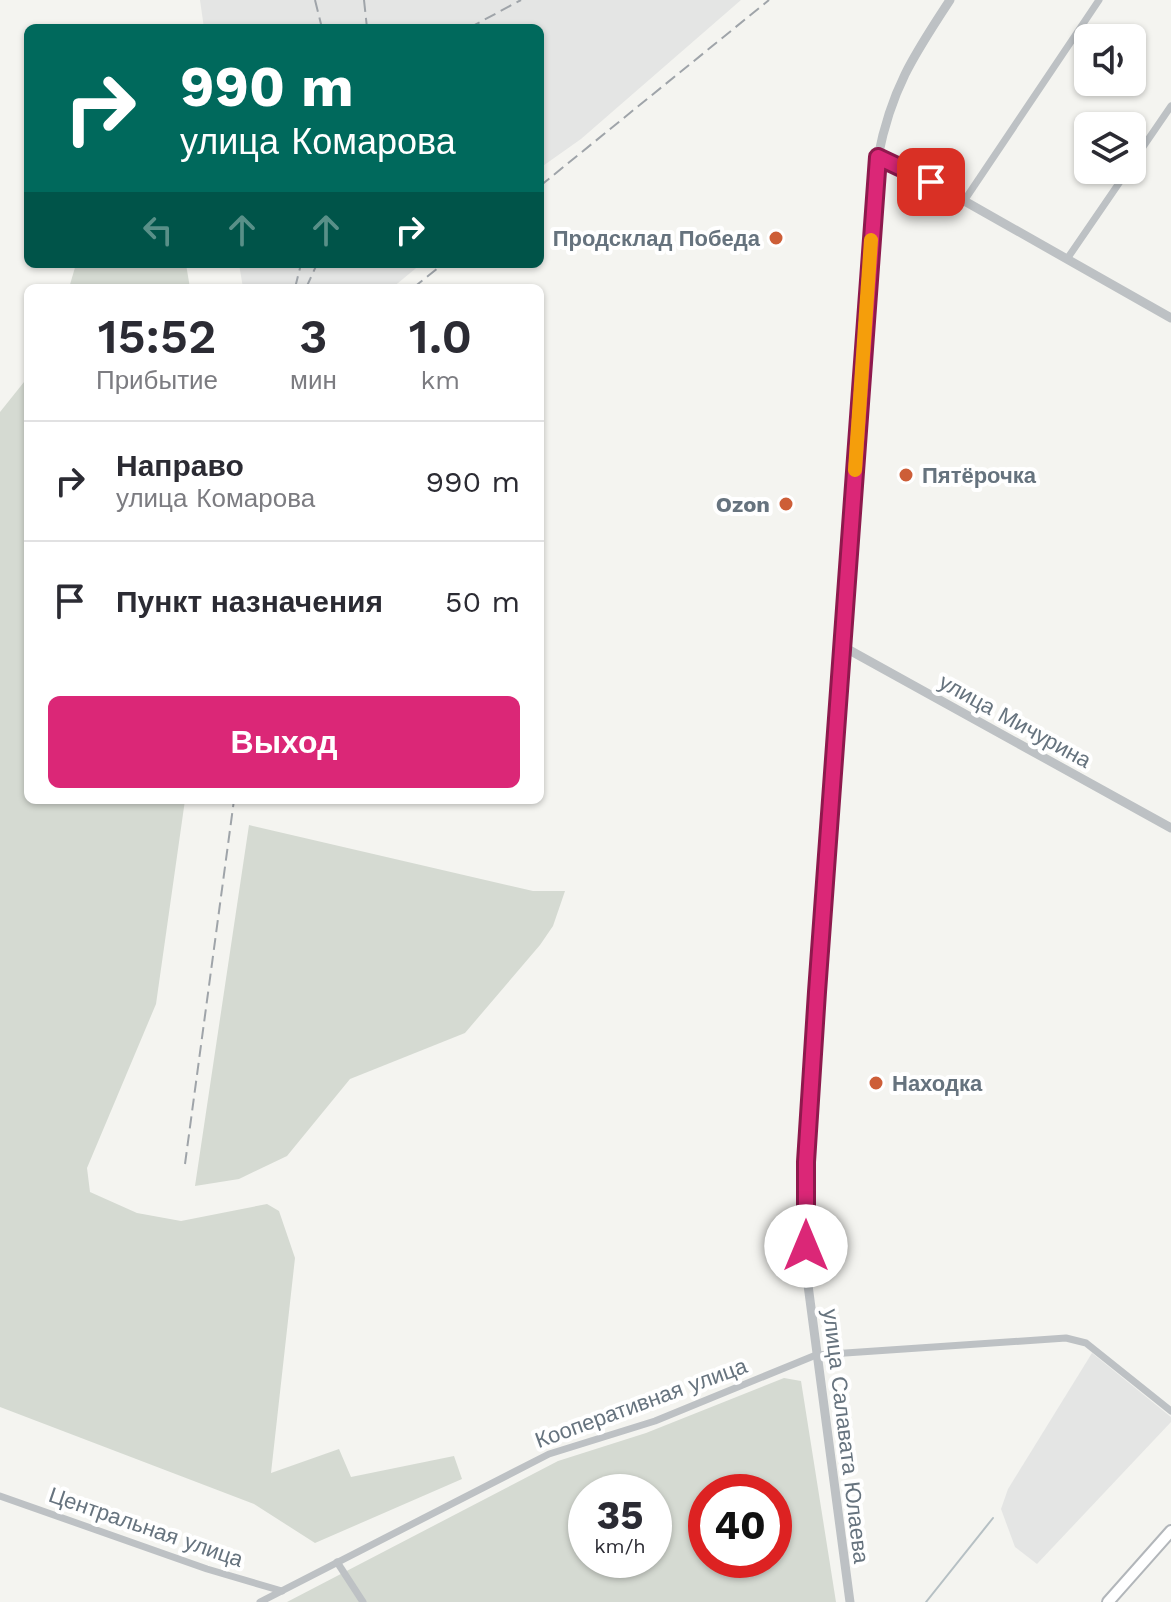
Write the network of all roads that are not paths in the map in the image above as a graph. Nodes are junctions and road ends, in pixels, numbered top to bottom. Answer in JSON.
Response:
{"nodes":[{"id":1,"x":950,"y":0,"type":"edge"},
{"id":2,"x":1099,"y":0,"type":"edge"},
{"id":3,"x":1171,"y":106,"type":"edge"},
{"id":4,"x":1146,"y":143,"type":"edge"},
{"id":5,"x":878,"y":157,"type":"junction"},
{"id":6,"x":1118,"y":184,"type":"edge"},
{"id":7,"x":964,"y":201,"type":"junction"},
{"id":8,"x":1067,"y":259,"type":"junction"},
{"id":9,"x":1171,"y":318,"type":"edge"},
{"id":10,"x":842,"y":646,"type":"junction"},
{"id":11,"x":1171,"y":828,"type":"edge"},
{"id":12,"x":816,"y":1355,"type":"junction"},
{"id":13,"x":1171,"y":1411,"type":"edge"},
{"id":14,"x":0,"y":1496,"type":"edge"},
{"id":15,"x":1171,"y":1531,"type":"edge"},
{"id":16,"x":337,"y":1562,"type":"junction"},
{"id":17,"x":282,"y":1591,"type":"junction"},
{"id":18,"x":268,"y":1600,"type":"edge"},
{"id":19,"x":260,"y":1602,"type":"edge"},
{"id":20,"x":363,"y":1602,"type":"edge"},
{"id":21,"x":850,"y":1602,"type":"edge"},
{"id":22,"x":1108,"y":1602,"type":"edge"}],
"edges":[{"from":1,"to":5,"type":"street","name":"улица Салавата Юлаева"},
{"from":2,"to":7,"type":"street"},
{"from":3,"to":4,"type":"street"},
{"from":5,"to":7,"type":"street"},
{"from":5,"to":10,"type":"street","name":"улица Салавата Юлаева"},
{"from":6,"to":8,"type":"street"},
{"from":7,"to":8,"type":"street"},
{"from":8,"to":9,"type":"street"},
{"from":10,"to":11,"type":"street","name":"улица Мичурина"},
{"from":10,"to":12,"type":"street","name":"улица Салавата Юлаева"},
{"from":12,"to":13,"type":"street","name":"Кооперативная улица"},
{"from":12,"to":16,"type":"street","name":"Кооперативная улица"},
{"from":12,"to":21,"type":"street","name":"улица Салавата Юлаева"},
{"from":14,"to":17,"type":"street","name":"Центральная улица"},
{"from":15,"to":22,"type":"main road"},
{"from":16,"to":17,"type":"street","name":"Кооперативная улица"},
{"from":16,"to":20,"type":"street"},
{"from":17,"to":18,"type":"street","name":"Кооперативная улица"},
{"from":18,"to":19,"type":"street","name":"Кооперативная улица"}]}
